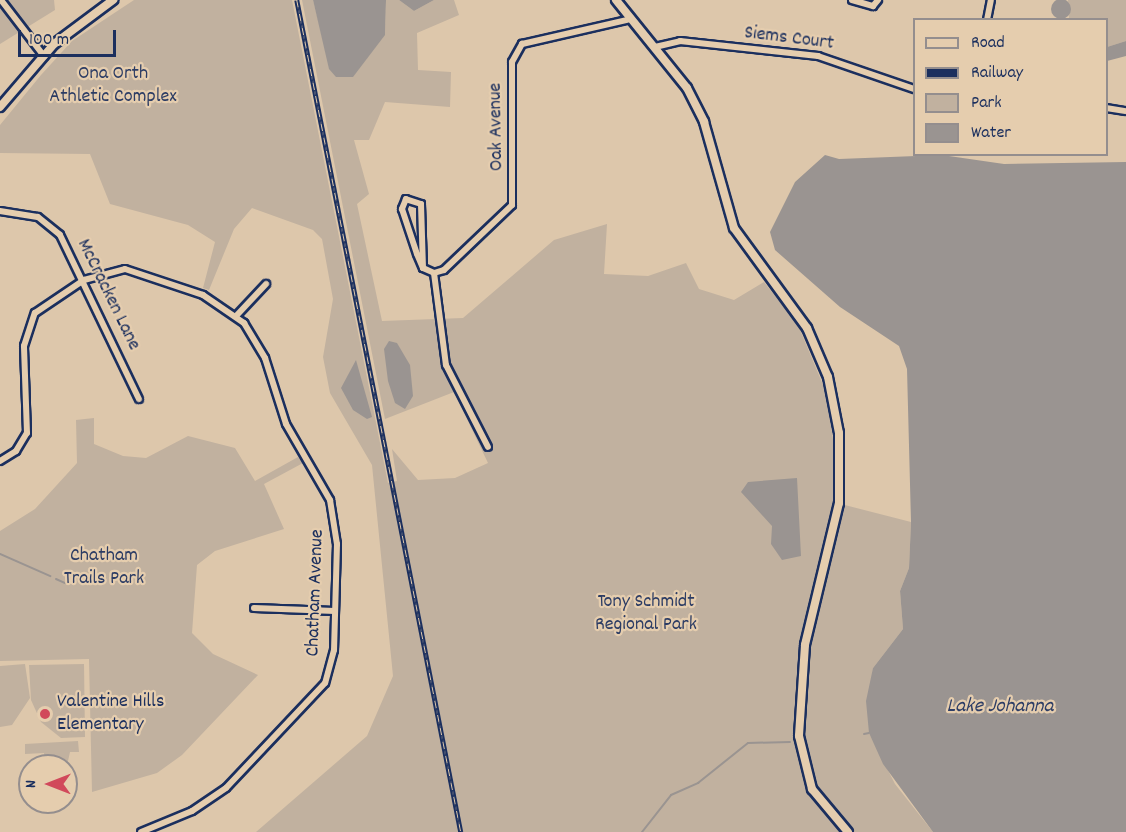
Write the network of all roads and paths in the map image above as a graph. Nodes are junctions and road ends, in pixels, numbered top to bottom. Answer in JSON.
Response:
{"nodes":[{"id":1,"x":2,"y":0,"type":"edge"},
{"id":2,"x":113,"y":0,"type":"edge"},
{"id":3,"x":616,"y":0,"type":"edge"},
{"id":4,"x":852,"y":0,"type":"edge"},
{"id":5,"x":878,"y":0,"type":"edge"},
{"id":6,"x":991,"y":0,"type":"edge"},
{"id":7,"x":860,"y":1,"type":"edge"},
{"id":8,"x":987,"y":18,"type":"edge"},
{"id":9,"x":627,"y":20,"type":"junction"},
{"id":10,"x":655,"y":47,"type":"junction"},
{"id":11,"x":44,"y":56,"type":"junction"},
{"id":12,"x":913,"y":88,"type":"edge"},
{"id":13,"x":0,"y":107,"type":"edge"},
{"id":14,"x":1108,"y":108,"type":"edge"},
{"id":15,"x":1126,"y":111,"type":"edge"},
{"id":16,"x":0,"y":211,"type":"edge"},
{"id":17,"x":423,"y":268,"type":"junction"},
{"id":18,"x":434,"y":273,"type":"junction"},
{"id":19,"x":84,"y":280,"type":"junction"},
{"id":20,"x":267,"y":284,"type":"dead end"},
{"id":21,"x":236,"y":316,"type":"junction"},
{"id":22,"x":139,"y":399,"type":"dead end"},
{"id":23,"x":488,"y":447,"type":"dead end"},
{"id":24,"x":0,"y":460,"type":"edge"},
{"id":25,"x":254,"y":608,"type":"dead end"},
{"id":26,"x":335,"y":611,"type":"junction"},
{"id":27,"x":141,"y":832,"type":"edge"},
{"id":28,"x":848,"y":832,"type":"edge"}],
"edges":[{"from":1,"to":11,"type":"street"},
{"from":2,"to":11,"type":"street"},
{"from":3,"to":9,"type":"street"},
{"from":4,"to":7,"type":"street"},
{"from":5,"to":7,"type":"street"},
{"from":6,"to":8,"type":"street"},
{"from":9,"to":10,"type":"street"},
{"from":9,"to":18,"type":"street","name":"Oak Avenue"},
{"from":10,"to":12,"type":"street","name":"Siems Court"},
{"from":10,"to":28,"type":"street"},
{"from":11,"to":13,"type":"street"},
{"from":14,"to":15,"type":"street"},
{"from":16,"to":19,"type":"street","name":"McCracken Lane"},
{"from":17,"to":17,"type":"street"},
{"from":17,"to":18,"type":"street"},
{"from":18,"to":23,"type":"street"},
{"from":19,"to":21,"type":"street","name":"Chatham Avenue"},
{"from":19,"to":22,"type":"street","name":"McCracken Lane"},
{"from":19,"to":24,"type":"street","name":"Chatham Avenue"},
{"from":20,"to":21,"type":"street"},
{"from":21,"to":26,"type":"street","name":"Chatham Avenue"},
{"from":25,"to":26,"type":"street"},
{"from":26,"to":27,"type":"street","name":"Chatham Avenue"}]}
